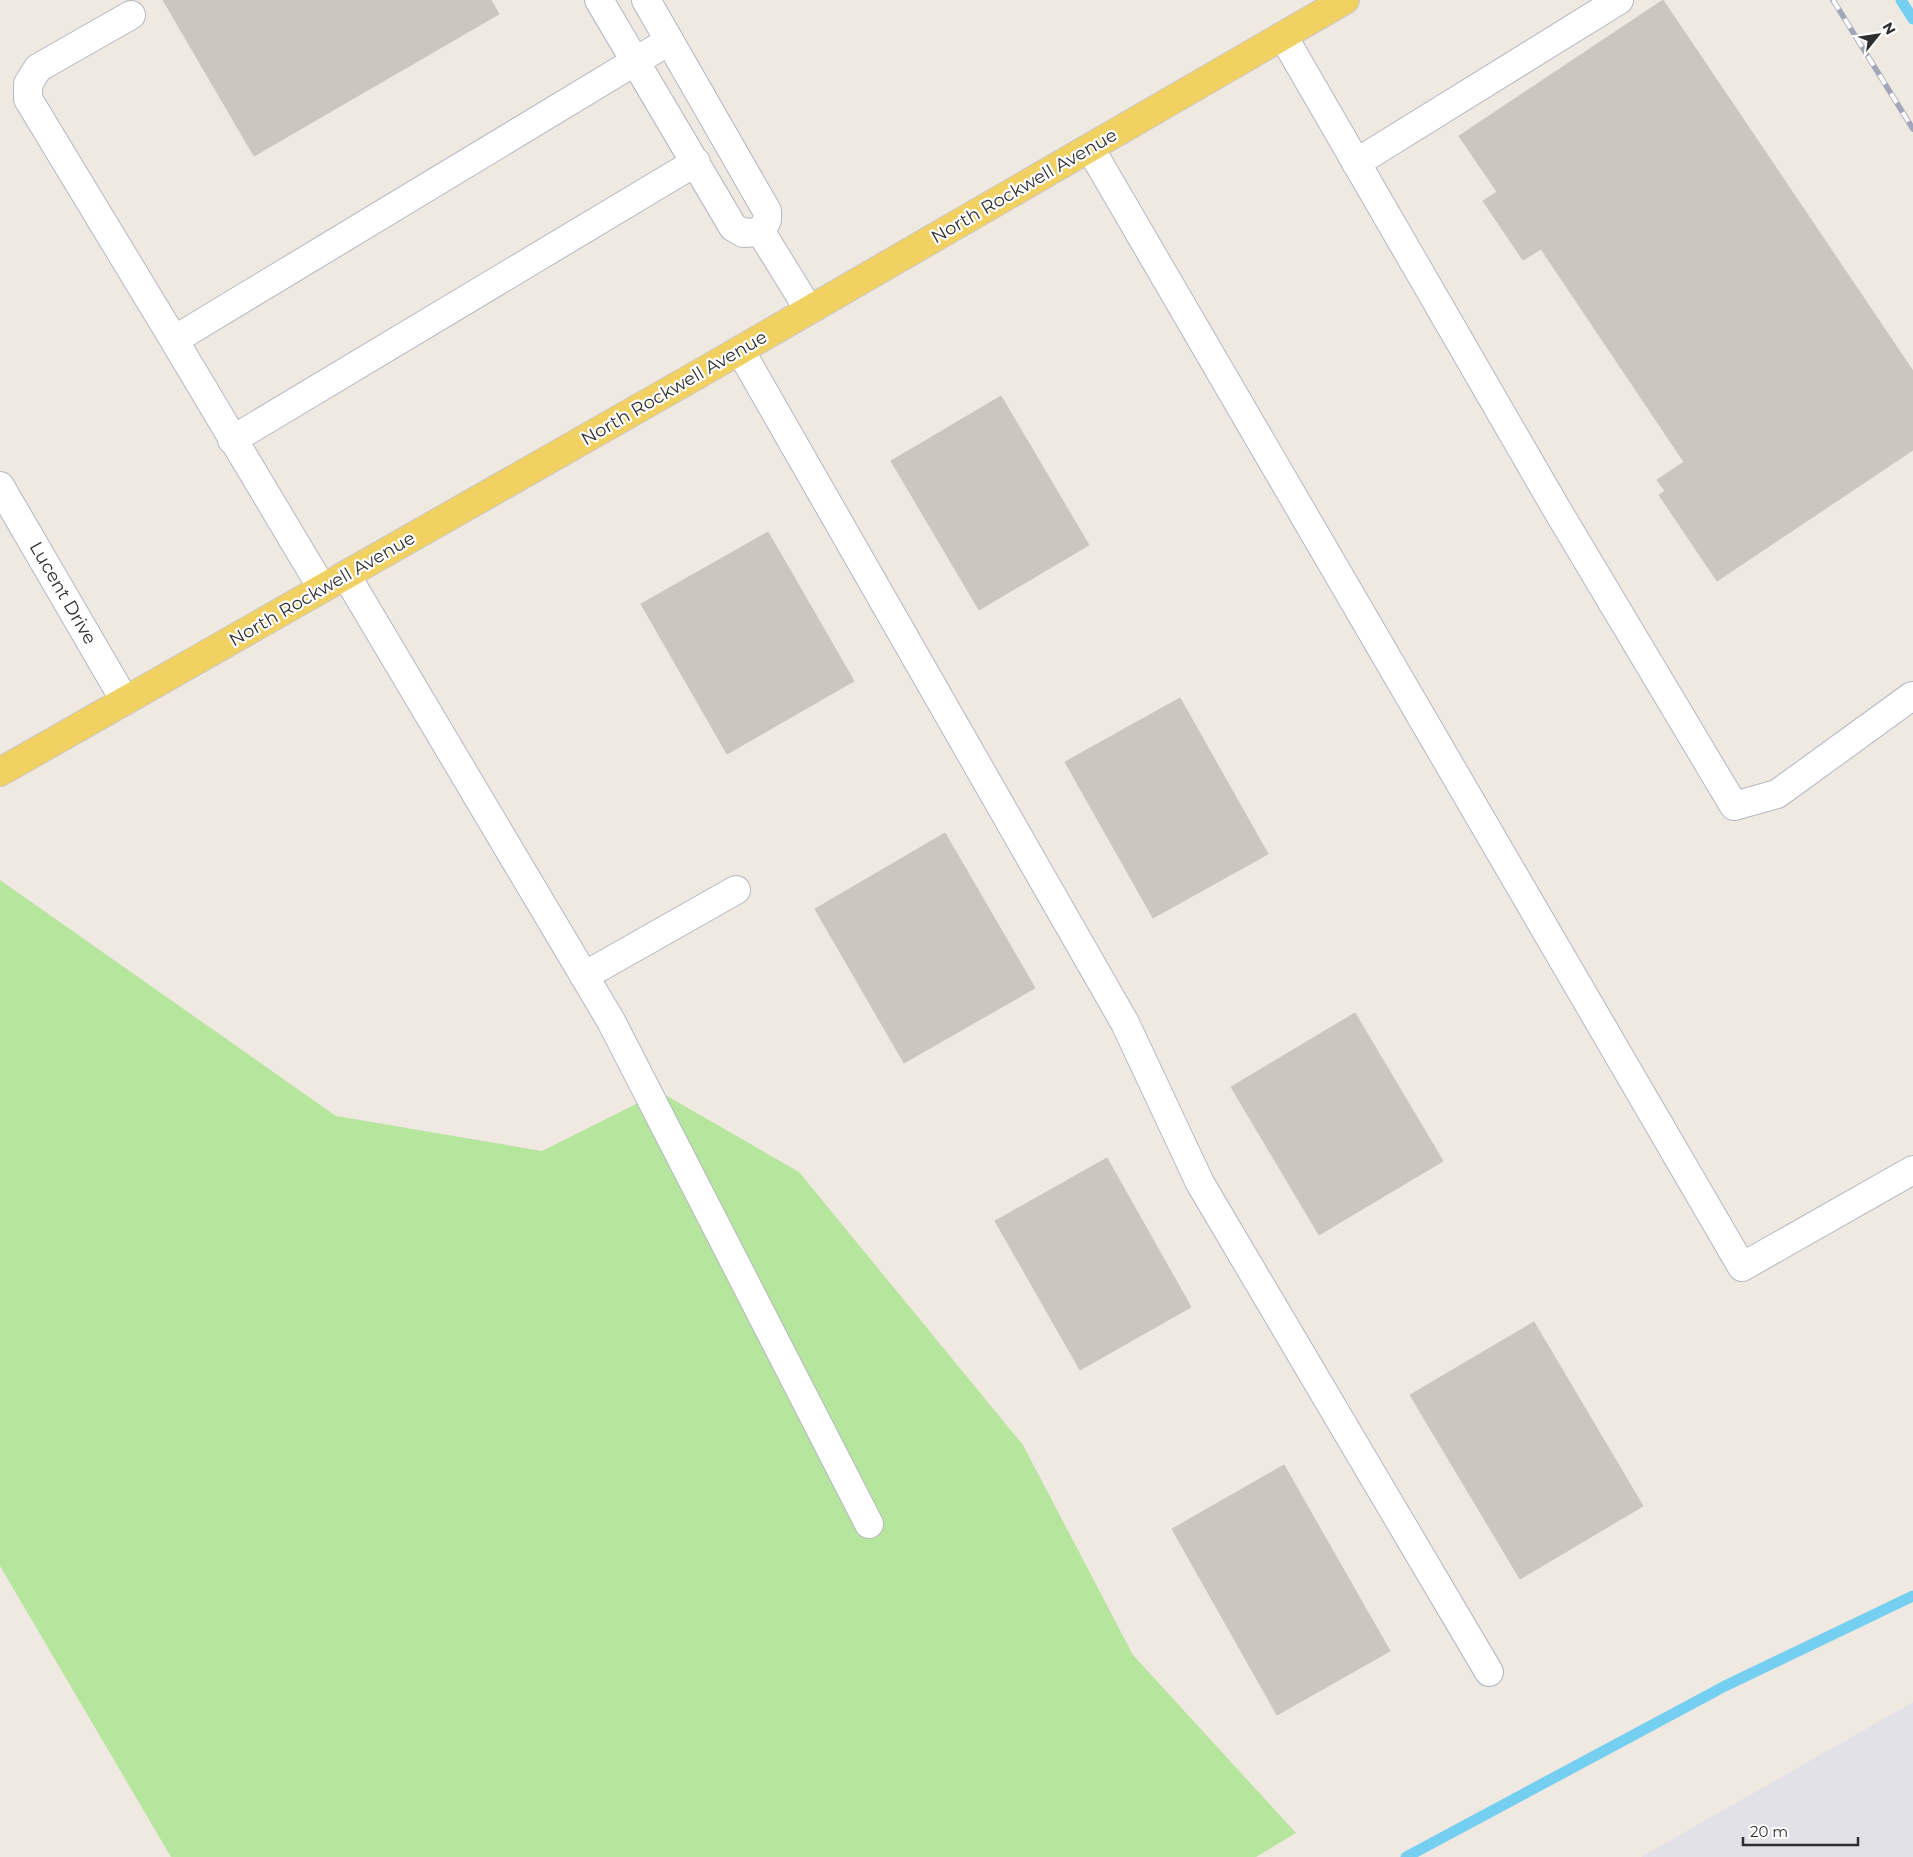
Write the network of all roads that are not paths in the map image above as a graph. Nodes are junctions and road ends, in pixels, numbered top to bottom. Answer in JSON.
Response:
{"nodes":[{"id":1,"x":599,"y":0,"type":"edge"},
{"id":2,"x":646,"y":0,"type":"edge"},
{"id":3,"x":1345,"y":0,"type":"edge"},
{"id":4,"x":1619,"y":0,"type":"edge"},
{"id":5,"x":131,"y":15,"type":"dead end"},
{"id":6,"x":1283,"y":36,"type":"junction"},
{"id":7,"x":669,"y":41,"type":"junction"},
{"id":8,"x":636,"y":61,"type":"junction"},
{"id":9,"x":1090,"y":148,"type":"junction"},
{"id":10,"x":696,"y":162,"type":"junction"},
{"id":11,"x":1356,"y":163,"type":"junction"},
{"id":12,"x":761,"y":232,"type":"junction"},
{"id":13,"x":809,"y":310,"type":"junction"},
{"id":14,"x":174,"y":340,"type":"junction"},
{"id":15,"x":740,"y":350,"type":"junction"},
{"id":16,"x":232,"y":440,"type":"junction"},
{"id":17,"x":0,"y":486,"type":"edge"},
{"id":18,"x":346,"y":575,"type":"junction"},
{"id":19,"x":322,"y":588,"type":"junction"},
{"id":20,"x":1912,"y":696,"type":"edge"},
{"id":21,"x":125,"y":701,"type":"junction"},
{"id":22,"x":0,"y":772,"type":"edge"},
{"id":23,"x":736,"y":890,"type":"dead end"},
{"id":24,"x":584,"y":976,"type":"junction"},
{"id":25,"x":1913,"y":1170,"type":"edge"},
{"id":26,"x":869,"y":1524,"type":"dead end"},
{"id":27,"x":1489,"y":1672,"type":"dead end"}],
"edges":[{"from":1,"to":8,"type":"lane"},
{"from":2,"to":7,"type":"lane"},
{"from":3,"to":6,"type":"main road","name":"North Rockwell Avenue"},
{"from":4,"to":11,"type":"lane"},
{"from":5,"to":14,"type":"lane"},
{"from":6,"to":9,"type":"main road","name":"North Rockwell Avenue"},
{"from":6,"to":11,"type":"lane"},
{"from":7,"to":8,"type":"lane"},
{"from":7,"to":12,"type":"lane"},
{"from":8,"to":10,"type":"lane"},
{"from":8,"to":14,"type":"lane"},
{"from":9,"to":13,"type":"main road","name":"North Rockwell Avenue"},
{"from":9,"to":25,"type":"lane"},
{"from":10,"to":12,"type":"lane"},
{"from":10,"to":16,"type":"lane"},
{"from":11,"to":20,"type":"lane"},
{"from":12,"to":13,"type":"lane"},
{"from":13,"to":15,"type":"main road","name":"North Rockwell Avenue"},
{"from":14,"to":16,"type":"lane"},
{"from":15,"to":18,"type":"main road","name":"North Rockwell Avenue"},
{"from":15,"to":27,"type":"lane"},
{"from":16,"to":19,"type":"lane"},
{"from":17,"to":21,"type":"lane","name":"Lucent Drive"},
{"from":18,"to":19,"type":"main road","name":"North Rockwell Avenue"},
{"from":18,"to":24,"type":"lane"},
{"from":19,"to":21,"type":"main road","name":"North Rockwell Avenue"},
{"from":21,"to":22,"type":"main road","name":"North Rockwell Avenue"},
{"from":23,"to":24,"type":"lane"},
{"from":24,"to":26,"type":"lane"}]}
